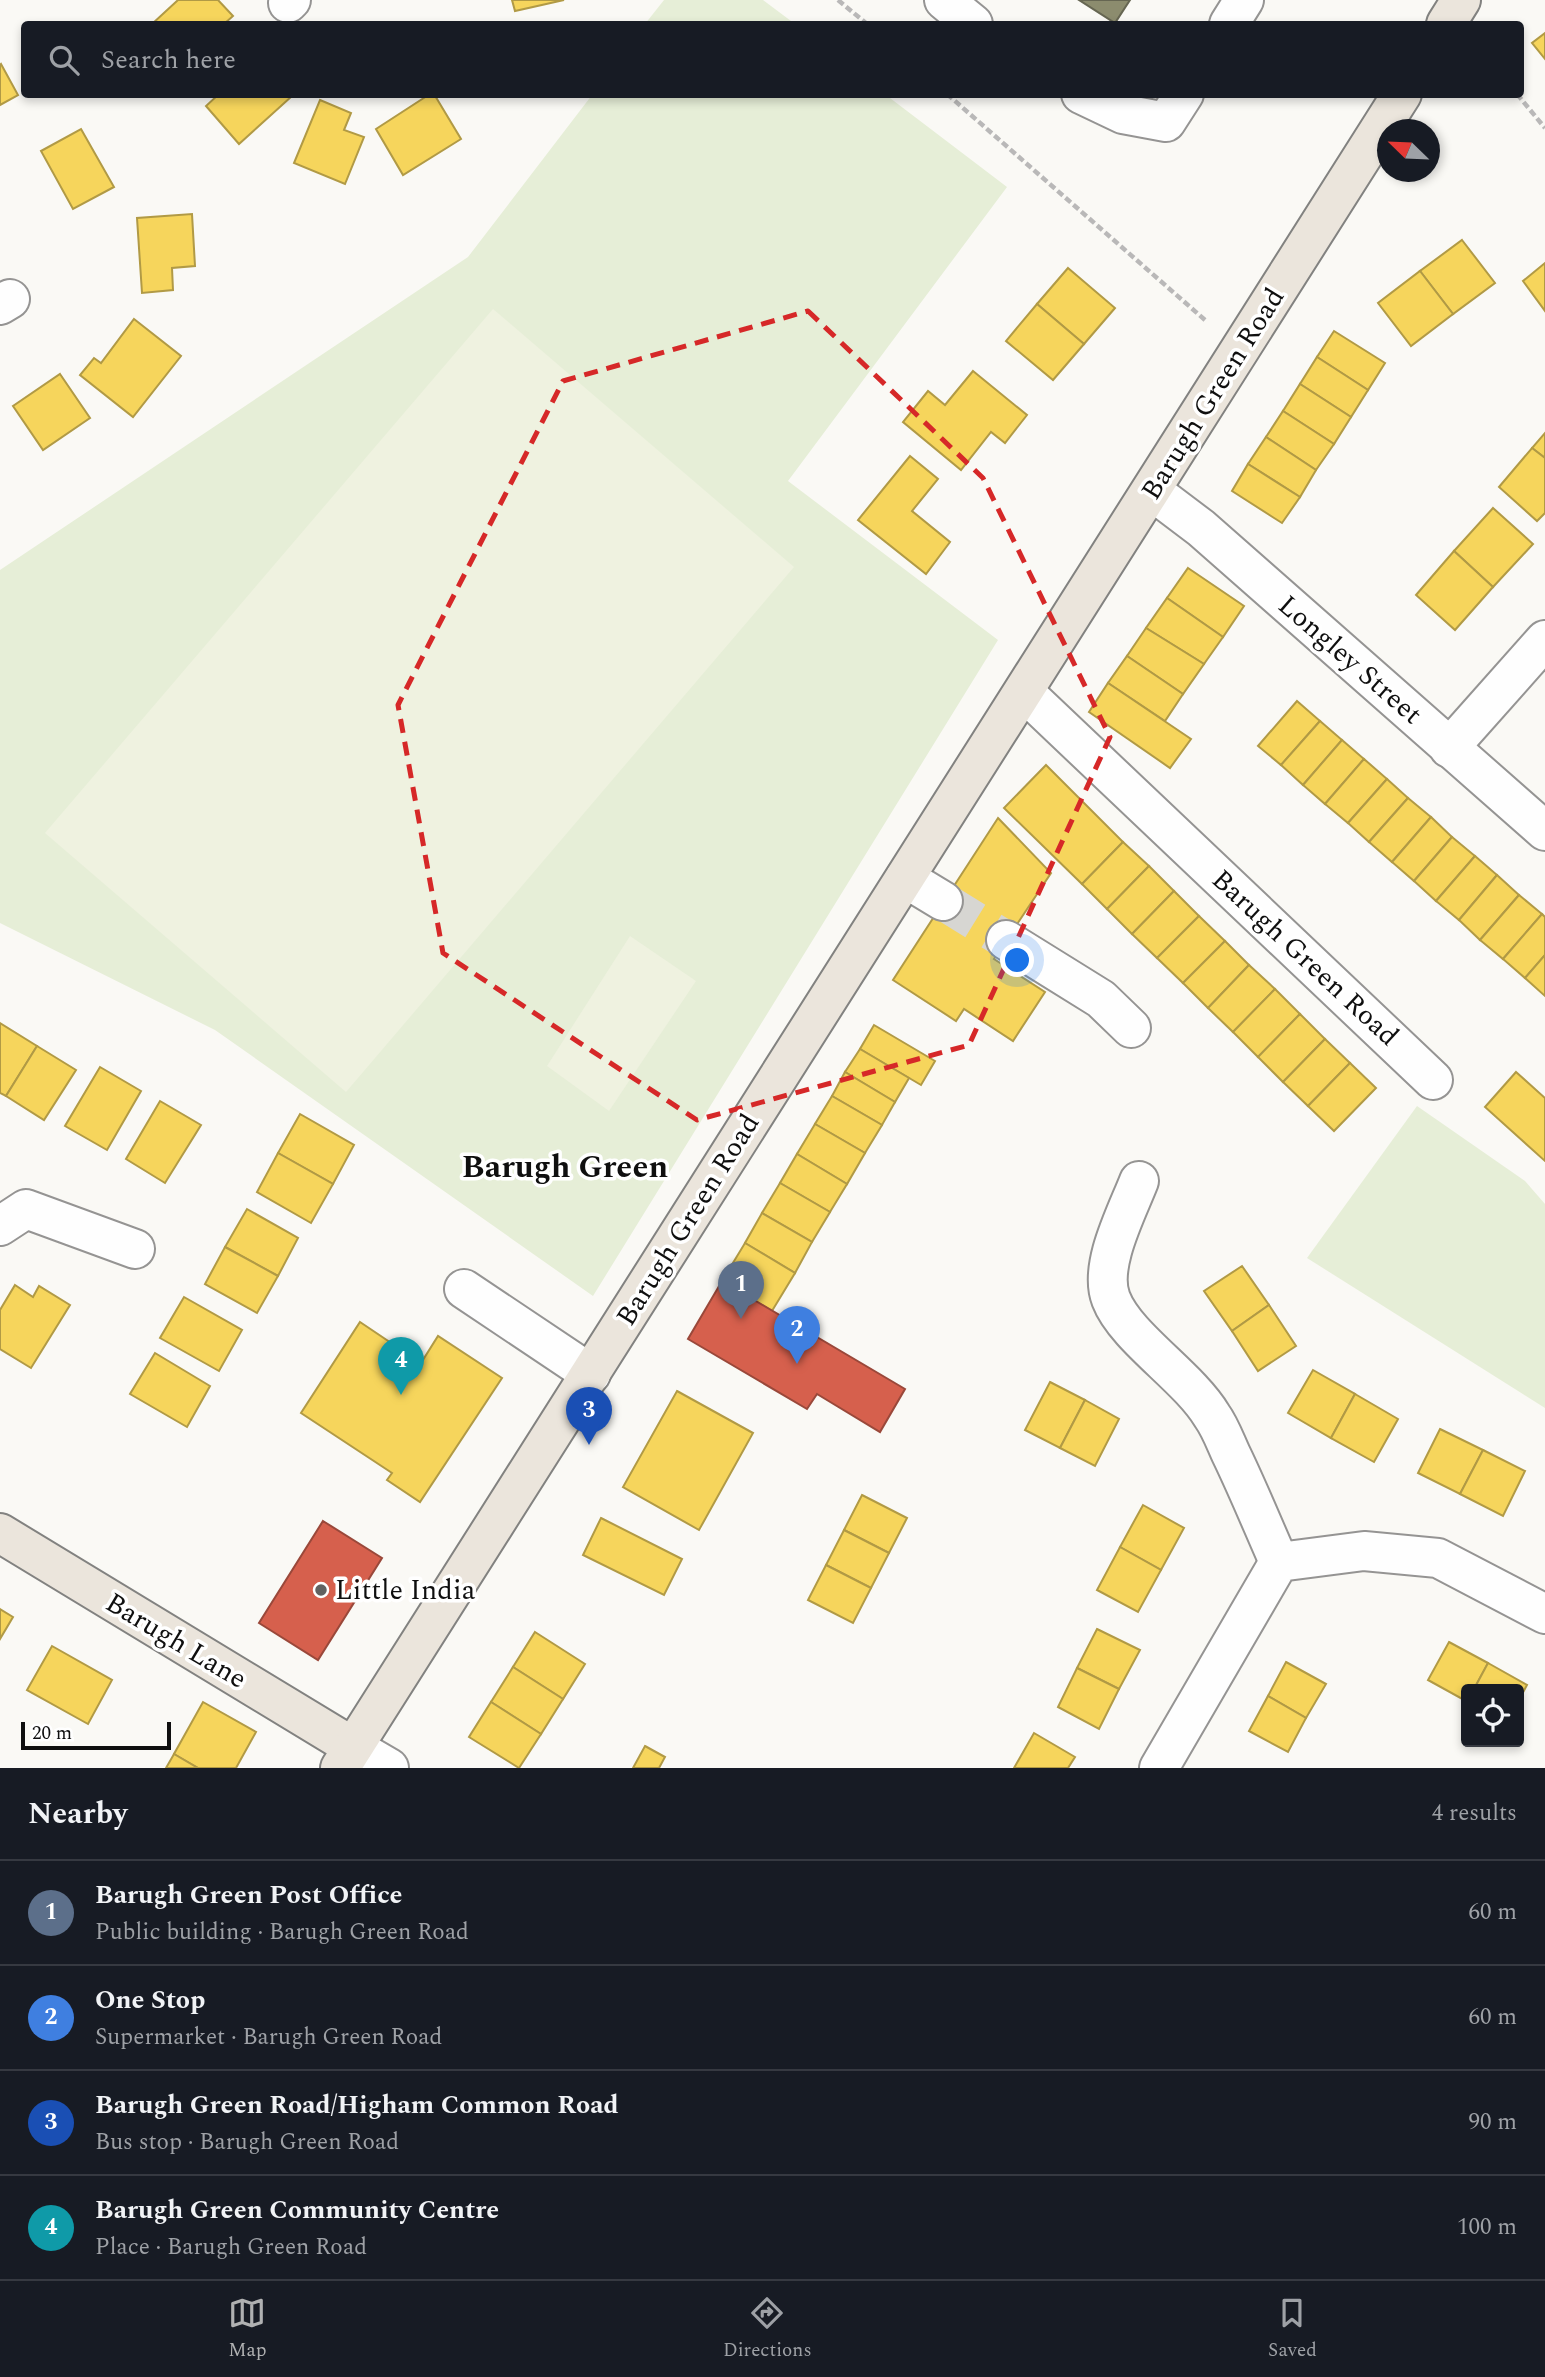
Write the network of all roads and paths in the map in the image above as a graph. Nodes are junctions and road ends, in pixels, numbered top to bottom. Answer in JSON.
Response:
{"nodes":[{"id":1,"x":838,"y":0,"type":"edge"},
{"id":2,"x":944,"y":0,"type":"edge"},
{"id":3,"x":1244,"y":0,"type":"edge"},
{"id":4,"x":1461,"y":0,"type":"edge"},
{"id":5,"x":863,"y":21,"type":"edge"},
{"id":6,"x":969,"y":21,"type":"edge"},
{"id":7,"x":1231,"y":21,"type":"edge"},
{"id":8,"x":1448,"y":21,"type":"edge"},
{"id":9,"x":952,"y":98,"type":"edge"},
{"id":10,"x":1089,"y":98,"type":"edge"},
{"id":11,"x":1181,"y":98,"type":"edge"},
{"id":12,"x":1399,"y":98,"type":"edge"},
{"id":13,"x":1520,"y":98,"type":"edge"},
{"id":14,"x":1545,"y":128,"type":"edge"},
{"id":15,"x":1240,"y":351,"type":"junction"},
{"id":16,"x":1152,"y":491,"type":"junction"},
{"id":17,"x":1545,"y":640,"type":"edge"},
{"id":18,"x":1024,"y":692,"type":"junction"},
{"id":19,"x":1450,"y":748,"type":"junction"},
{"id":20,"x":1545,"y":831,"type":"edge"},
{"id":21,"x":905,"y":878,"type":"junction"},
{"id":22,"x":943,"y":901,"type":"tunnel mouth"},
{"id":23,"x":1006,"y":940,"type":"tunnel mouth"},
{"id":24,"x":1131,"y":1028,"type":"dead end"},
{"id":25,"x":1433,"y":1080,"type":"dead end"},
{"id":26,"x":1139,"y":1181,"type":"dead end"},
{"id":27,"x":0,"y":1226,"type":"edge"},
{"id":28,"x":135,"y":1249,"type":"dead end"},
{"id":29,"x":464,"y":1289,"type":"dead end"},
{"id":30,"x":591,"y":1374,"type":"junction"},
{"id":31,"x":0,"y":1533,"type":"edge"},
{"id":32,"x":1279,"y":1562,"type":"junction"},
{"id":33,"x":1545,"y":1614,"type":"edge"},
{"id":34,"x":347,"y":1758,"type":"edge"},
{"id":35,"x":389,"y":1768,"type":"edge"},
{"id":36,"x":1159,"y":1768,"type":"edge"}],
"edges":[{"from":1,"to":5,"type":"path"},
{"from":2,"to":6,"type":"street"},
{"from":3,"to":7,"type":"street"},
{"from":4,"to":8,"type":"main road"},
{"from":9,"to":15,"type":"path"},
{"from":10,"to":11,"type":"street"},
{"from":12,"to":15,"type":"main road","name":"Barugh Green Road"},
{"from":13,"to":14,"type":"path"},
{"from":15,"to":16,"type":"main road","name":"Barugh Green Road"},
{"from":16,"to":18,"type":"main road","name":"Barugh Green Road"},
{"from":16,"to":19,"type":"street","name":"Longley Street"},
{"from":17,"to":19,"type":"street"},
{"from":18,"to":21,"type":"main road","name":"Barugh Green Road"},
{"from":18,"to":25,"type":"street","name":"Barugh Green Road"},
{"from":19,"to":20,"type":"street","name":"Longley Street"},
{"from":21,"to":22,"type":"street"},
{"from":21,"to":30,"type":"main road","name":"Barugh Green Road"},
{"from":23,"to":24,"type":"street"},
{"from":26,"to":32,"type":"street"},
{"from":27,"to":28,"type":"street"},
{"from":29,"to":30,"type":"street"},
{"from":30,"to":34,"type":"main road","name":"Barugh Green Road"},
{"from":31,"to":34,"type":"main road","name":"Barugh Lane"},
{"from":32,"to":33,"type":"street"},
{"from":32,"to":36,"type":"street"},
{"from":34,"to":35,"type":"street"}]}
